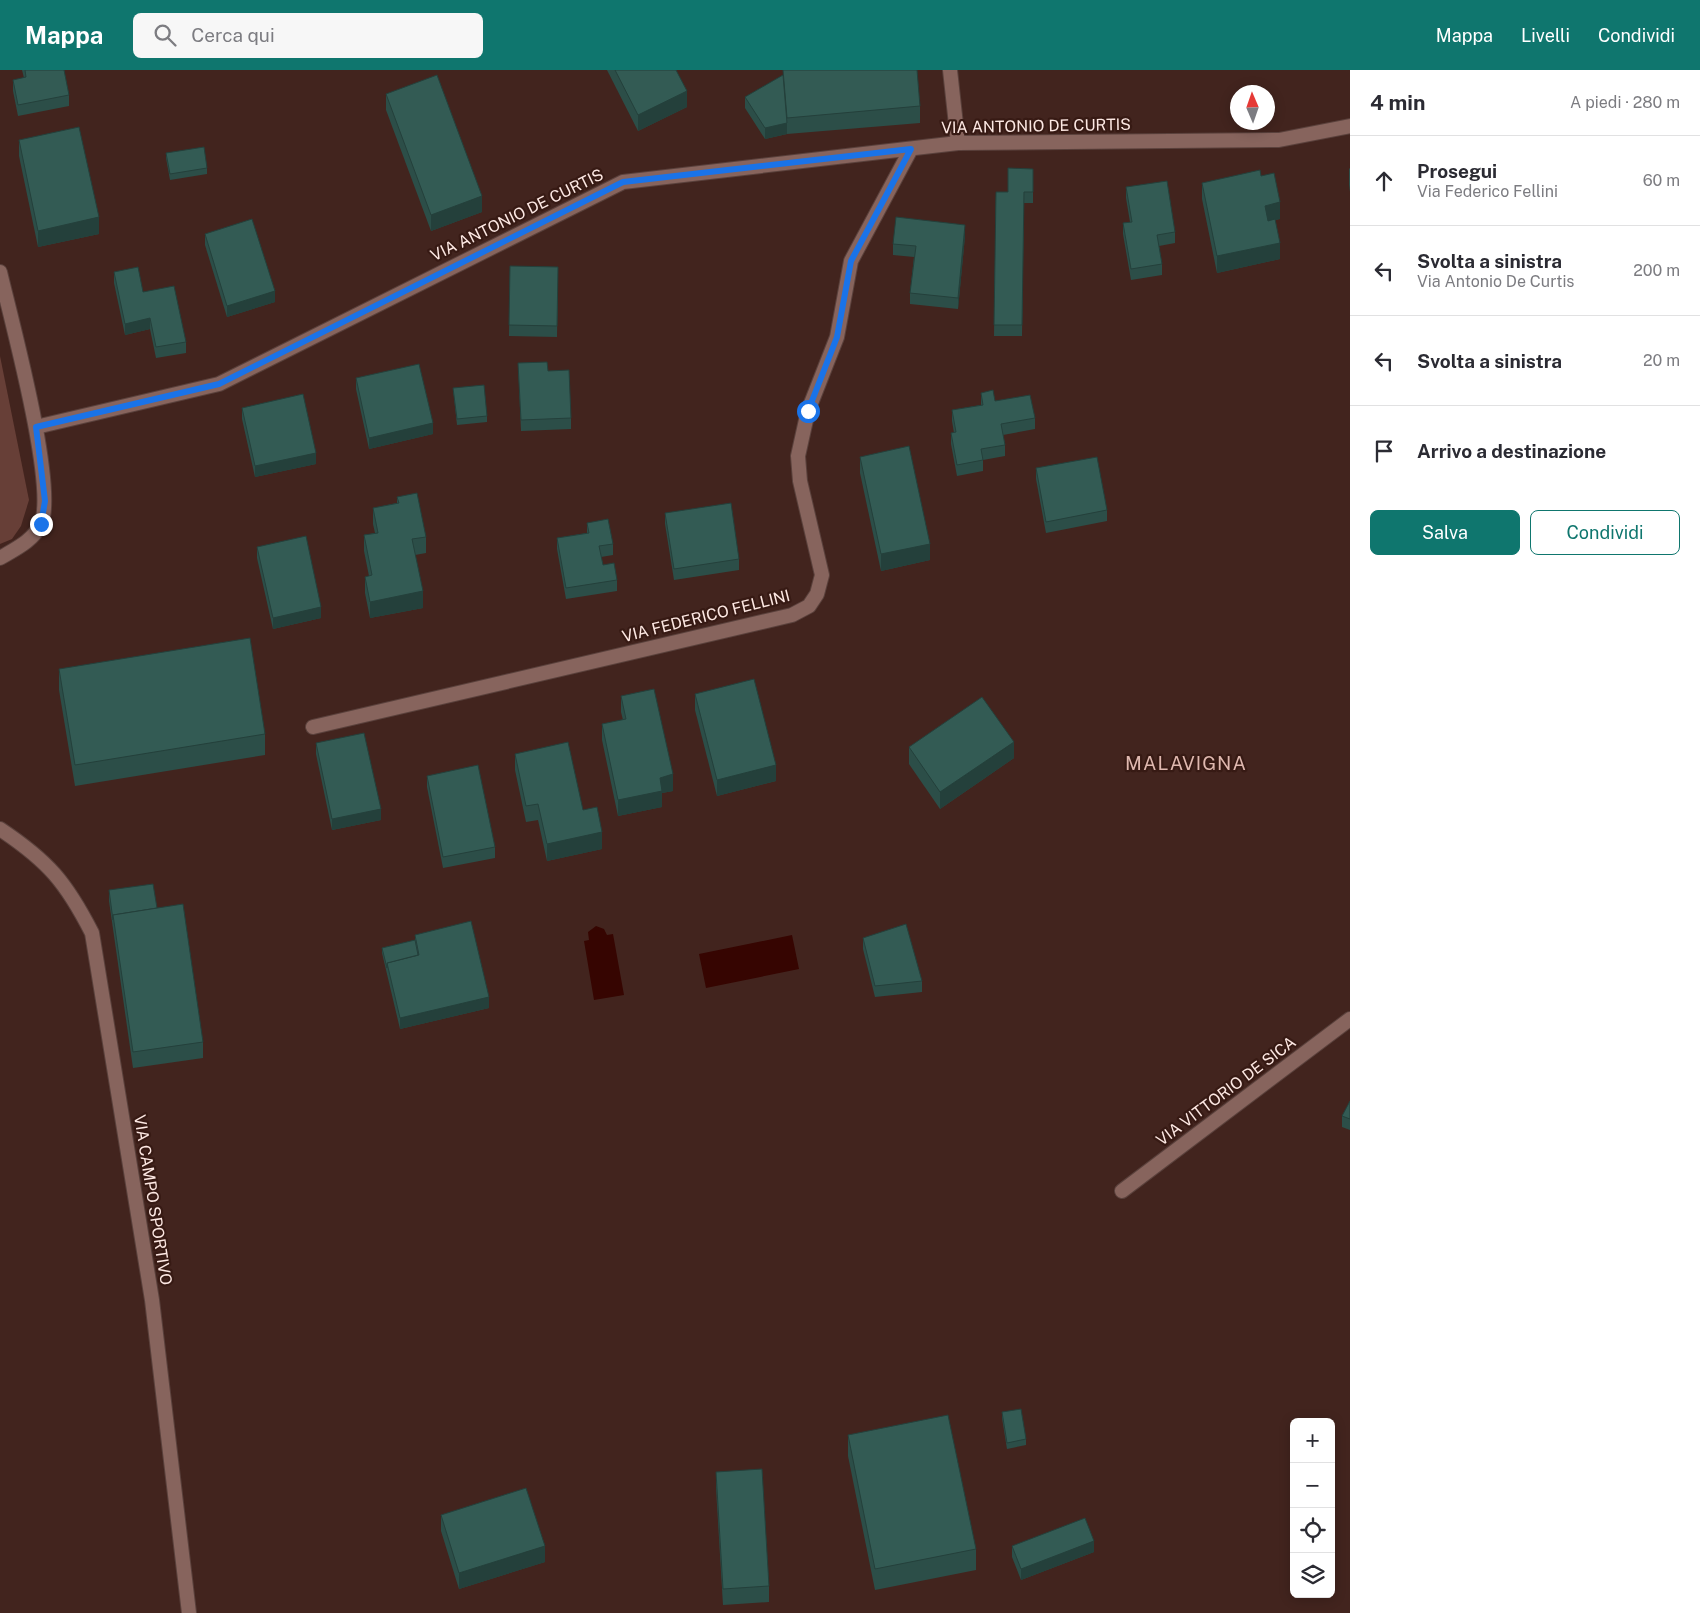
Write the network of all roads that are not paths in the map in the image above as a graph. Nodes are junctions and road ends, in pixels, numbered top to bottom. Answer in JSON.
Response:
{"nodes":[{"id":1,"x":950,"y":70,"type":"edge"},
{"id":2,"x":1350,"y":126,"type":"edge"},
{"id":3,"x":958,"y":143,"type":"junction"},
{"id":4,"x":911,"y":149,"type":"junction"},
{"id":5,"x":0,"y":272,"type":"edge"},
{"id":6,"x":36,"y":427,"type":"junction"},
{"id":7,"x":0,"y":558,"type":"edge"},
{"id":8,"x":313,"y":727,"type":"dead end"},
{"id":9,"x":0,"y":829,"type":"edge"},
{"id":10,"x":1350,"y":1019,"type":"edge"},
{"id":11,"x":1122,"y":1191,"type":"dead end"},
{"id":12,"x":189,"y":1613,"type":"edge"}],
"edges":[{"from":1,"to":3,"type":"street"},
{"from":2,"to":3,"type":"street","name":"VIA ANTONIO DE CURTIS"},
{"from":3,"to":4,"type":"street","name":"VIA ANTONIO DE CURTIS"},
{"from":4,"to":6,"type":"street","name":"VIA ANTONIO DE CURTIS"},
{"from":4,"to":8,"type":"street","name":"VIA FEDERICO FELLINI"},
{"from":5,"to":6,"type":"street"},
{"from":6,"to":7,"type":"street"},
{"from":9,"to":12,"type":"street","name":"VIA CAMPO SPORTIVO"},
{"from":10,"to":11,"type":"street","name":"VIA VITTORIO DE SICA"}]}
